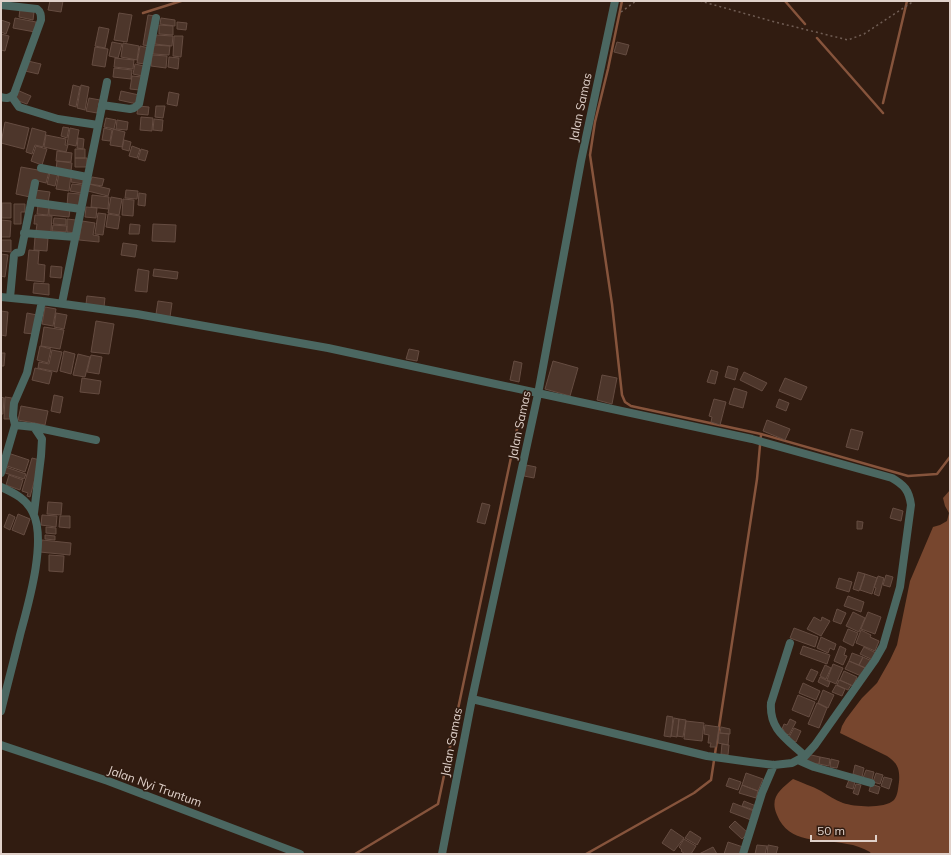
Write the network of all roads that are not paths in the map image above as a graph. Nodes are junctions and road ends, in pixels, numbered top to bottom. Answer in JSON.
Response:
{"nodes":[{"id":1,"x":615,"y":1,"type":"edge"},
{"id":2,"x":1,"y":5,"type":"edge"},
{"id":3,"x":156,"y":18,"type":"dead end"},
{"id":4,"x":107,"y":82,"type":"dead end"},
{"id":5,"x":1,"y":97,"type":"edge"},
{"id":6,"x":12,"y":97,"type":"junction"},
{"id":7,"x":102,"y":105,"type":"junction"},
{"id":8,"x":98,"y":125,"type":"junction"},
{"id":9,"x":41,"y":168,"type":"dead end"},
{"id":10,"x":87,"y":177,"type":"junction"},
{"id":11,"x":35,"y":183,"type":"dead end"},
{"id":12,"x":31,"y":202,"type":"junction"},
{"id":13,"x":81,"y":209,"type":"junction"},
{"id":14,"x":24,"y":233,"type":"junction"},
{"id":15,"x":75,"y":237,"type":"junction"},
{"id":16,"x":1,"y":297,"type":"edge"},
{"id":17,"x":10,"y":298,"type":"junction"},
{"id":18,"x":42,"y":301,"type":"junction"},
{"id":19,"x":62,"y":303,"type":"junction"},
{"id":20,"x":538,"y":394,"type":"junction"},
{"id":21,"x":15,"y":425,"type":"junction"},
{"id":22,"x":34,"y":427,"type":"junction"},
{"id":23,"x":96,"y":440,"type":"dead end"},
{"id":24,"x":1,"y":473,"type":"edge"},
{"id":25,"x":1,"y":487,"type":"edge"},
{"id":26,"x":34,"y":513,"type":"junction"},
{"id":27,"x":790,"y":643,"type":"dead end"},
{"id":28,"x":472,"y":699,"type":"junction"},
{"id":29,"x":1,"y":712,"type":"edge"},
{"id":30,"x":1,"y":745,"type":"edge"},
{"id":31,"x":801,"y":758,"type":"junction"},
{"id":32,"x":774,"y":765,"type":"junction"},
{"id":33,"x":871,"y":783,"type":"dead end"},
{"id":34,"x":300,"y":854,"type":"edge"},
{"id":35,"x":442,"y":854,"type":"edge"},
{"id":36,"x":743,"y":854,"type":"edge"}],
"edges":[{"from":1,"to":20,"type":"street","name":"Jalan Samas"},
{"from":2,"to":6,"type":"street"},
{"from":3,"to":7,"type":"street"},
{"from":4,"to":7,"type":"street"},
{"from":5,"to":6,"type":"street"},
{"from":6,"to":8,"type":"street"},
{"from":7,"to":8,"type":"street"},
{"from":8,"to":10,"type":"street"},
{"from":9,"to":10,"type":"street"},
{"from":10,"to":13,"type":"street"},
{"from":11,"to":12,"type":"street"},
{"from":12,"to":13,"type":"street"},
{"from":12,"to":14,"type":"street"},
{"from":13,"to":15,"type":"street"},
{"from":14,"to":15,"type":"street"},
{"from":14,"to":17,"type":"street"},
{"from":15,"to":19,"type":"street"},
{"from":16,"to":17,"type":"street"},
{"from":17,"to":18,"type":"street"},
{"from":18,"to":19,"type":"street"},
{"from":18,"to":21,"type":"street"},
{"from":19,"to":20,"type":"street"},
{"from":20,"to":28,"type":"street","name":"Jalan Samas"},
{"from":20,"to":31,"type":"street"},
{"from":21,"to":22,"type":"street"},
{"from":21,"to":24,"type":"street"},
{"from":22,"to":23,"type":"street"},
{"from":22,"to":26,"type":"street"},
{"from":25,"to":26,"type":"street"},
{"from":26,"to":29,"type":"street"},
{"from":27,"to":31,"type":"street"},
{"from":28,"to":32,"type":"street"},
{"from":28,"to":35,"type":"street","name":"Jalan Samas"},
{"from":30,"to":34,"type":"street","name":"Jalan Nyi Truntum"},
{"from":31,"to":32,"type":"street"},
{"from":31,"to":33,"type":"street"},
{"from":32,"to":36,"type":"street"}]}
